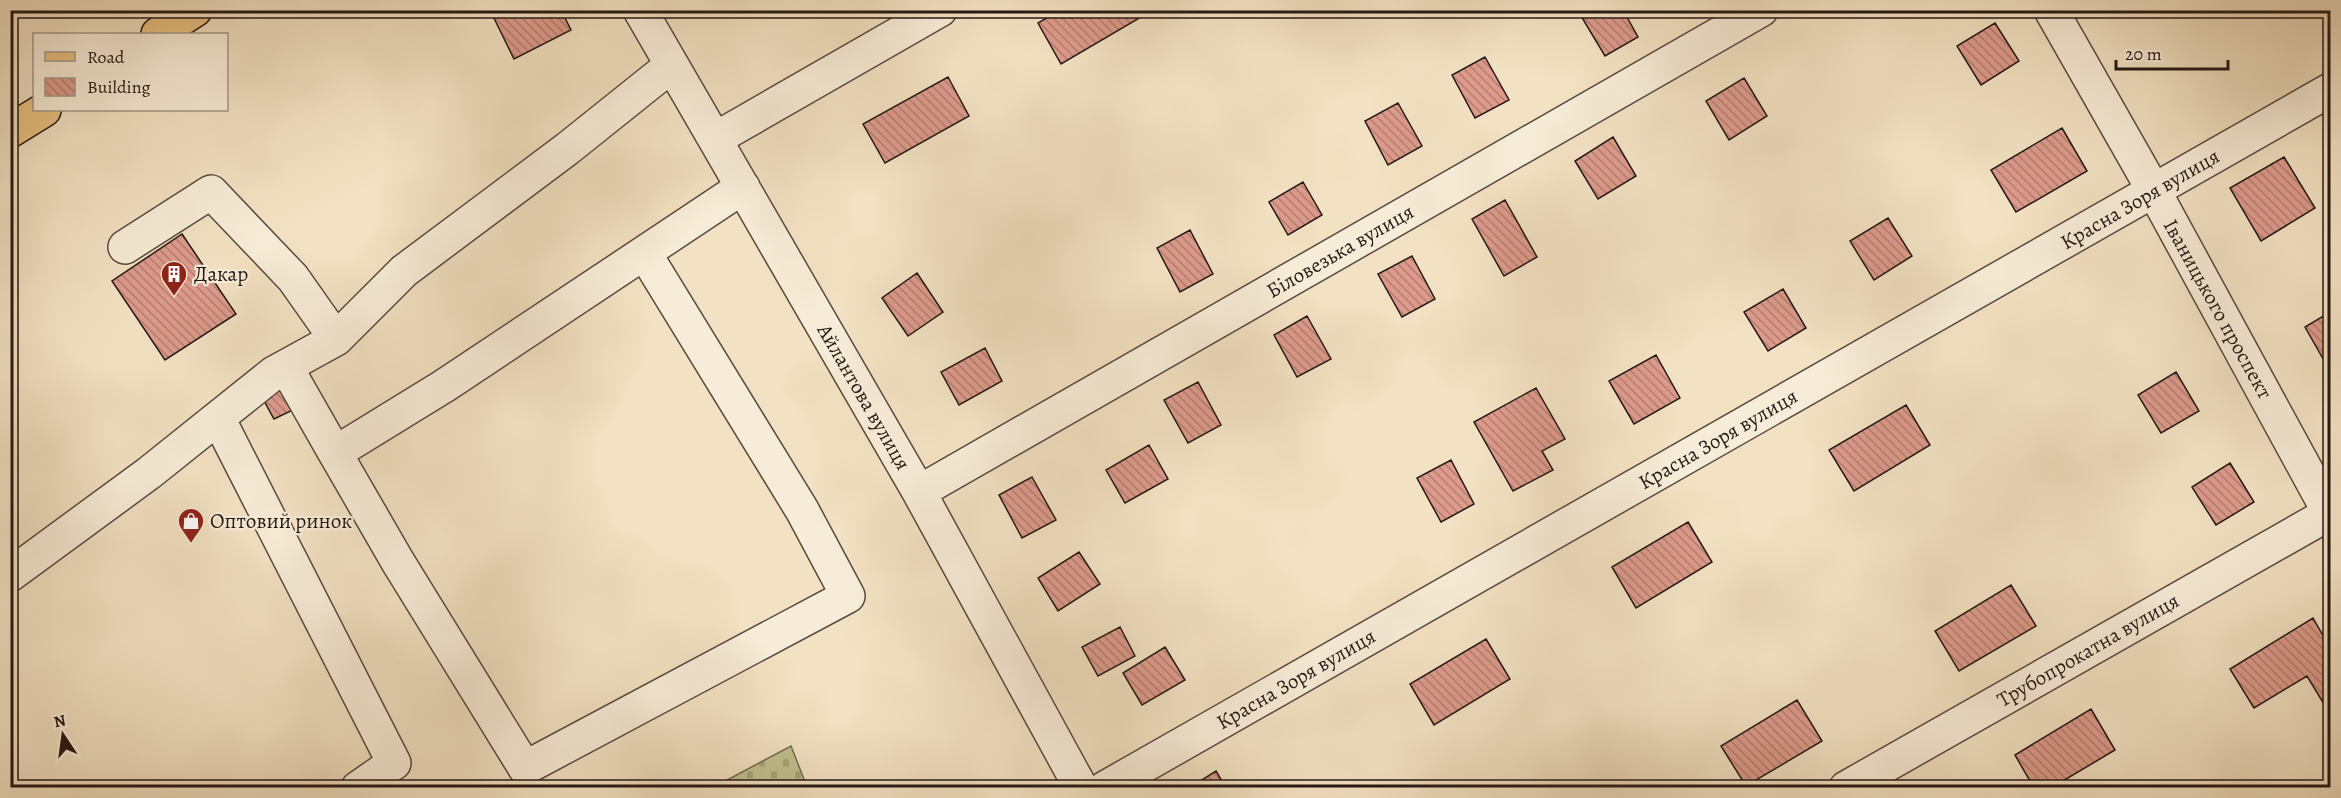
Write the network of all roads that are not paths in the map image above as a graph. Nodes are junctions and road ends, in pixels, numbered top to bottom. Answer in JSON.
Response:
{"nodes":[{"id":1,"x":195,"y":10,"type":"edge"},
{"id":2,"x":640,"y":10,"type":"edge"},
{"id":3,"x":940,"y":10,"type":"edge"},
{"id":4,"x":1761,"y":10,"type":"edge"},
{"id":5,"x":2051,"y":10,"type":"edge"},
{"id":6,"x":160,"y":33,"type":"edge"},
{"id":7,"x":672,"y":65,"type":"junction"},
{"id":8,"x":2331,"y":90,"type":"edge"},
{"id":9,"x":42,"y":111,"type":"edge"},
{"id":10,"x":10,"y":131,"type":"edge"},
{"id":11,"x":715,"y":139,"type":"junction"},
{"id":12,"x":743,"y":188,"type":"junction"},
{"id":13,"x":2154,"y":191,"type":"junction"},
{"id":14,"x":125,"y":247,"type":"dead end"},
{"id":15,"x":645,"y":254,"type":"junction"},
{"id":16,"x":336,"y":339,"type":"junction"},
{"id":17,"x":286,"y":367,"type":"junction"},
{"id":18,"x":218,"y":418,"type":"junction"},
{"id":19,"x":335,"y":453,"type":"junction"},
{"id":20,"x":919,"y":492,"type":"junction"},
{"id":21,"x":2330,"y":513,"type":"edge"},
{"id":22,"x":10,"y":575,"type":"edge"},
{"id":23,"x":358,"y":788,"type":"edge"},
{"id":24,"x":1081,"y":788,"type":"edge"},
{"id":25,"x":1105,"y":788,"type":"edge"},
{"id":26,"x":1846,"y":788,"type":"edge"}],
"edges":[{"from":1,"to":6,"type":"main road"},
{"from":2,"to":7,"type":"street","name":"Айлантова вулиця"},
{"from":3,"to":11,"type":"street"},
{"from":4,"to":20,"type":"street","name":"Біловезька вулиця"},
{"from":5,"to":13,"type":"street","name":"Іваницького проспект"},
{"from":7,"to":11,"type":"street","name":"Айлантова вулиця"},
{"from":7,"to":16,"type":"street"},
{"from":8,"to":13,"type":"street","name":"Красна Зоря вулиця"},
{"from":9,"to":10,"type":"main road"},
{"from":11,"to":12,"type":"street","name":"Айлантова вулиця"},
{"from":12,"to":15,"type":"street"},
{"from":12,"to":20,"type":"street","name":"Айлантова вулиця"},
{"from":13,"to":21,"type":"street","name":"Іваницького проспект"},
{"from":13,"to":25,"type":"street","name":"Красна Зоря вулиця"},
{"from":14,"to":16,"type":"street"},
{"from":15,"to":19,"type":"street"},
{"from":15,"to":19,"type":"street"},
{"from":16,"to":17,"type":"street"},
{"from":17,"to":18,"type":"street"},
{"from":17,"to":19,"type":"street"},
{"from":18,"to":22,"type":"street"},
{"from":18,"to":23,"type":"street"},
{"from":20,"to":24,"type":"street","name":"Айлантова вулиця"},
{"from":21,"to":26,"type":"street","name":"Трубопрокатна вулиця"}]}
